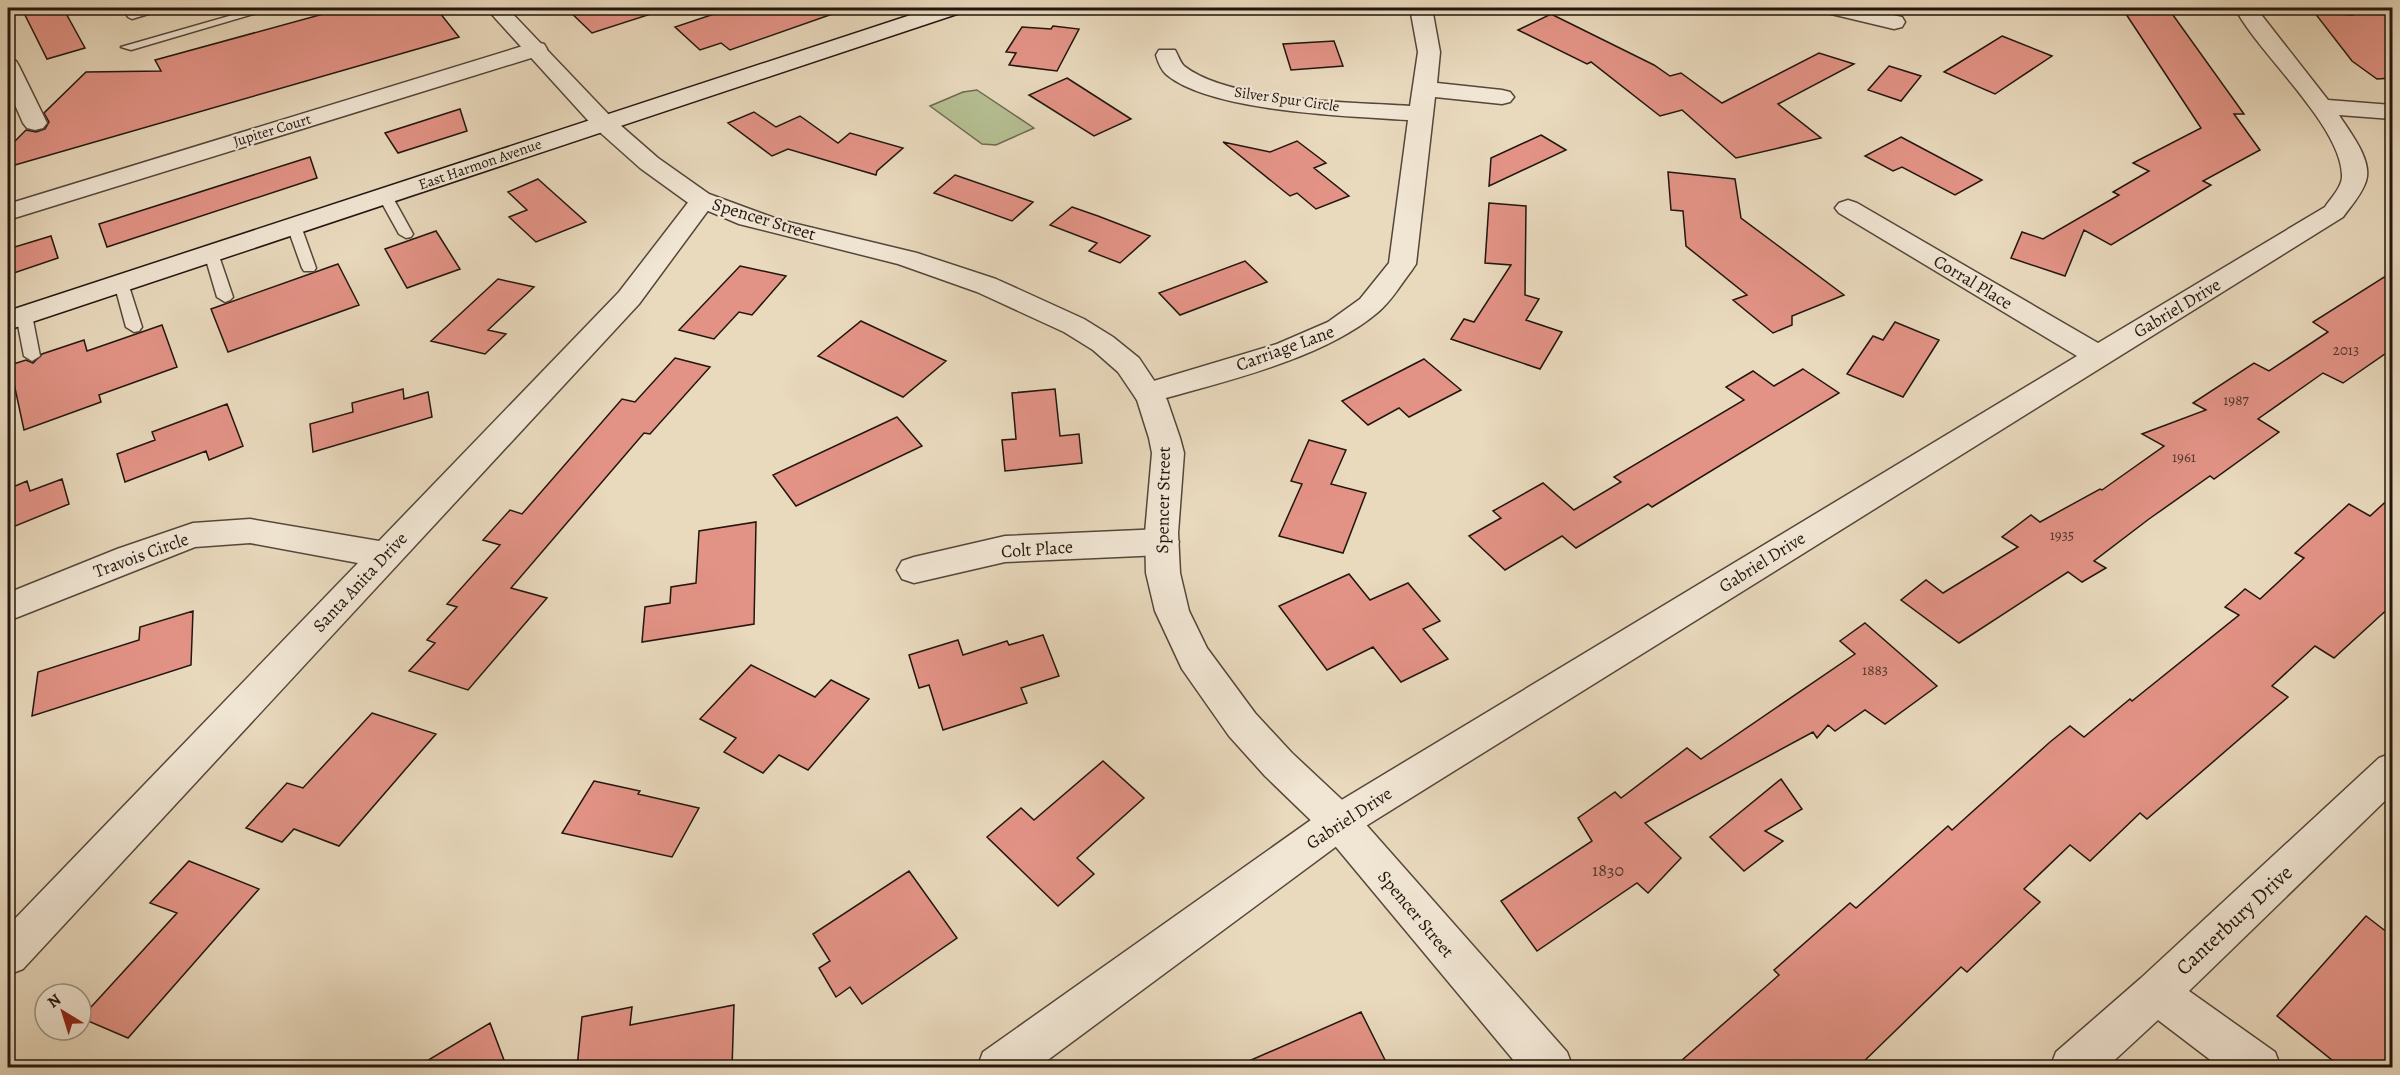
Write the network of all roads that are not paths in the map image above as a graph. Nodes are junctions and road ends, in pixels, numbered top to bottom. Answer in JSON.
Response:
{"nodes":[{"id":1,"x":127,"y":8,"type":"edge"},
{"id":2,"x":162,"y":8,"type":"edge"},
{"id":3,"x":268,"y":8,"type":"edge"},
{"id":4,"x":496,"y":8,"type":"edge"},
{"id":5,"x":952,"y":8,"type":"edge"},
{"id":6,"x":1421,"y":8,"type":"edge"},
{"id":7,"x":1835,"y":8,"type":"edge"},
{"id":8,"x":2245,"y":8,"type":"edge"},
{"id":9,"x":1894,"y":22,"type":"dead end"},
{"id":10,"x":127,"y":47,"type":"dead end"},
{"id":11,"x":536,"y":49,"type":"junction"},
{"id":12,"x":1167,"y":55,"type":"dead end"},
{"id":13,"x":8,"y":66,"type":"edge"},
{"id":14,"x":1502,"y":98,"type":"dead end"},
{"id":15,"x":1423,"y":101,"type":"junction"},
{"id":16,"x":2320,"y":107,"type":"junction"},
{"id":17,"x":2392,"y":112,"type":"edge"},
{"id":18,"x":603,"y":121,"type":"junction"},
{"id":19,"x":35,"y":123,"type":"dead end"},
{"id":20,"x":385,"y":196,"type":"junction"},
{"id":21,"x":702,"y":201,"type":"junction"},
{"id":22,"x":1848,"y":208,"type":"dead end"},
{"id":23,"x":8,"y":212,"type":"edge"},
{"id":24,"x":294,"y":226,"type":"junction"},
{"id":25,"x":406,"y":234,"type":"dead end"},
{"id":26,"x":212,"y":253,"type":"junction"},
{"id":27,"x":309,"y":268,"type":"dead end"},
{"id":28,"x":121,"y":283,"type":"junction"},
{"id":29,"x":225,"y":297,"type":"dead end"},
{"id":30,"x":16,"y":318,"type":"edge"},
{"id":31,"x":134,"y":327,"type":"dead end"},
{"id":32,"x":32,"y":356,"type":"dead end"},
{"id":33,"x":2098,"y":356,"type":"junction"},
{"id":34,"x":1148,"y":393,"type":"junction"},
{"id":35,"x":1162,"y":542,"type":"junction"},
{"id":36,"x":386,"y":555,"type":"junction"},
{"id":37,"x":914,"y":570,"type":"dead end"},
{"id":38,"x":8,"y":607,"type":"edge"},
{"id":39,"x":2392,"y":770,"type":"edge"},
{"id":40,"x":1339,"y":822,"type":"junction"},
{"id":41,"x":8,"y":955,"type":"edge"},
{"id":42,"x":2156,"y":993,"type":"junction"},
{"id":43,"x":999,"y":1068,"type":"edge"},
{"id":44,"x":1551,"y":1068,"type":"edge"},
{"id":45,"x":2072,"y":1068,"type":"edge"},
{"id":46,"x":2259,"y":1068,"type":"edge"}],
"edges":[{"from":1,"to":2,"type":"lane"},
{"from":3,"to":10,"type":"lane"},
{"from":4,"to":11,"type":"street","name":"Spencer Street"},
{"from":5,"to":18,"type":"street","name":"East Harmon Avenue"},
{"from":6,"to":15,"type":"street","name":"Carriage Lane"},
{"from":7,"to":9,"type":"street"},
{"from":8,"to":16,"type":"street","name":"Gabriel Drive"},
{"from":11,"to":18,"type":"street","name":"Spencer Street"},
{"from":11,"to":23,"type":"street","name":"Jupiter Court"},
{"from":12,"to":15,"type":"street","name":"Silver Spur Circle"},
{"from":13,"to":19,"type":"street"},
{"from":14,"to":15,"type":"street"},
{"from":15,"to":34,"type":"street","name":"Carriage Lane"},
{"from":16,"to":17,"type":"street"},
{"from":16,"to":33,"type":"street","name":"Gabriel Drive"},
{"from":18,"to":20,"type":"street","name":"East Harmon Avenue"},
{"from":18,"to":21,"type":"street","name":"Spencer Street"},
{"from":20,"to":24,"type":"street","name":"East Harmon Avenue"},
{"from":20,"to":25,"type":"lane"},
{"from":21,"to":34,"type":"street","name":"Spencer Street"},
{"from":21,"to":36,"type":"street","name":"Santa Anita Drive"},
{"from":22,"to":33,"type":"street","name":"Corral Place"},
{"from":24,"to":26,"type":"street","name":"East Harmon Avenue"},
{"from":24,"to":27,"type":"lane"},
{"from":26,"to":28,"type":"street","name":"East Harmon Avenue"},
{"from":26,"to":29,"type":"lane"},
{"from":28,"to":30,"type":"street","name":"East Harmon Avenue"},
{"from":28,"to":31,"type":"lane"},
{"from":30,"to":32,"type":"lane"},
{"from":33,"to":40,"type":"street","name":"Gabriel Drive"},
{"from":34,"to":35,"type":"street","name":"Spencer Street"},
{"from":35,"to":37,"type":"street","name":"Colt Place"},
{"from":35,"to":40,"type":"street","name":"Spencer Street"},
{"from":36,"to":38,"type":"street","name":"Travois Circle"},
{"from":36,"to":41,"type":"street","name":"Santa Anita Drive"},
{"from":39,"to":42,"type":"street","name":"Canterbury Drive"},
{"from":40,"to":43,"type":"street","name":"Gabriel Drive"},
{"from":40,"to":44,"type":"street","name":"Spencer Street"},
{"from":42,"to":45,"type":"street","name":"Canterbury Drive"},
{"from":42,"to":46,"type":"street"}]}
